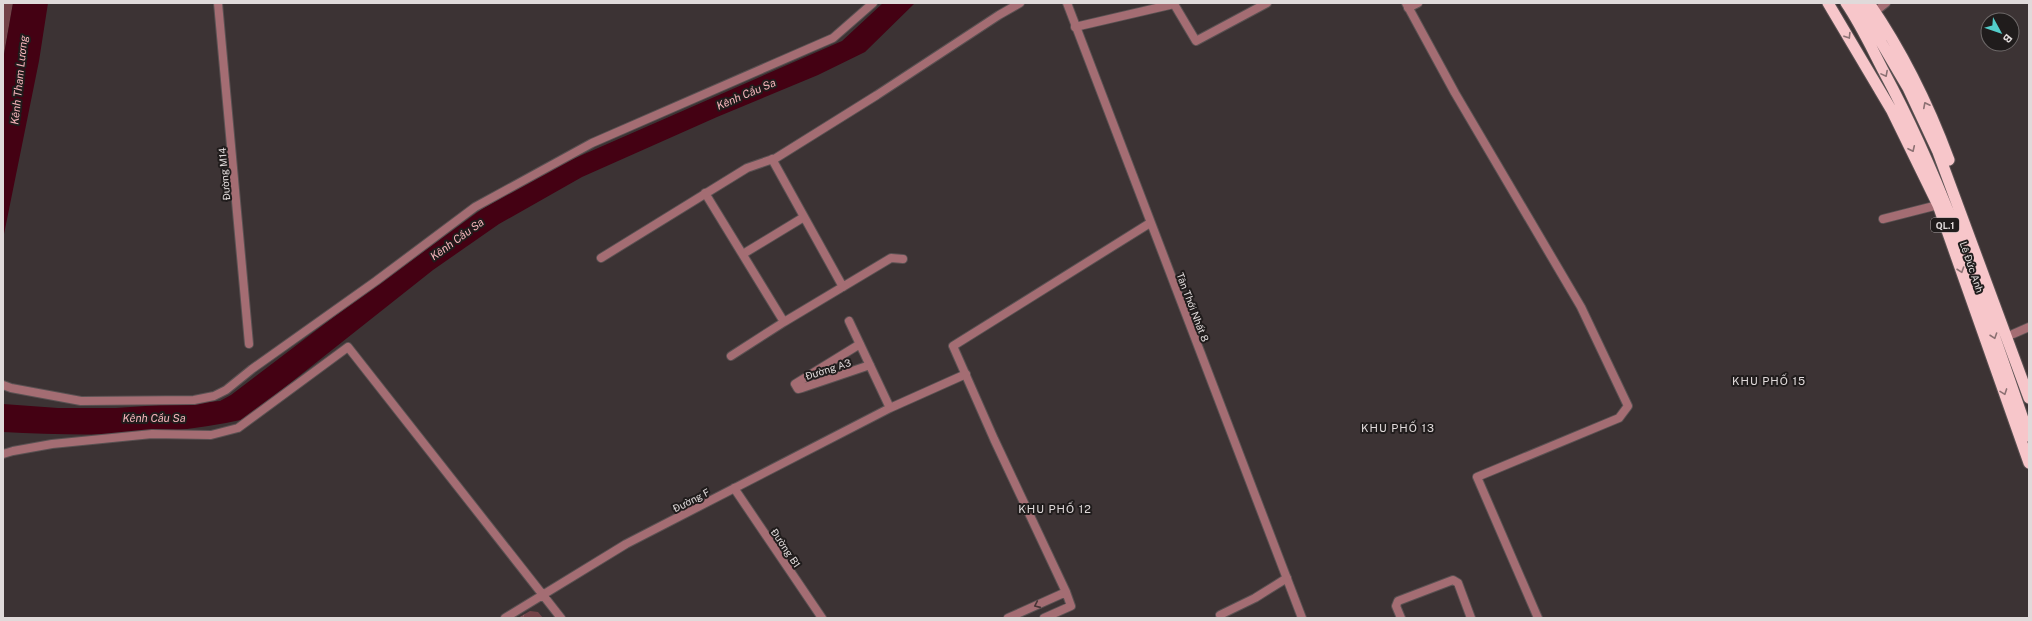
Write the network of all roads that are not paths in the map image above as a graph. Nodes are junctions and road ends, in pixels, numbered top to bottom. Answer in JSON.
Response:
{"nodes":[{"id":1,"x":218,"y":3,"type":"edge"},
{"id":2,"x":873,"y":3,"type":"edge"},
{"id":3,"x":1020,"y":3,"type":"edge"},
{"id":4,"x":1067,"y":3,"type":"edge"},
{"id":5,"x":1267,"y":3,"type":"edge"},
{"id":6,"x":1418,"y":3,"type":"edge"},
{"id":7,"x":1828,"y":3,"type":"edge"},
{"id":8,"x":1846,"y":3,"type":"edge"},
{"id":9,"x":1858,"y":3,"type":"edge"},
{"id":10,"x":1886,"y":3,"type":"edge"},
{"id":11,"x":1407,"y":6,"type":"edge"},
{"id":12,"x":1870,"y":11,"type":"edge"},
{"id":13,"x":1075,"y":27,"type":"junction"},
{"id":14,"x":772,"y":159,"type":"junction"},
{"id":15,"x":705,"y":193,"type":"junction"},
{"id":16,"x":1938,"y":205,"type":"junction"},
{"id":17,"x":804,"y":218,"type":"junction"},
{"id":18,"x":1883,"y":219,"type":"dead end"},
{"id":19,"x":1150,"y":223,"type":"junction"},
{"id":20,"x":743,"y":254,"type":"junction"},
{"id":21,"x":601,"y":258,"type":"dead end"},
{"id":22,"x":903,"y":259,"type":"dead end"},
{"id":23,"x":842,"y":287,"type":"junction"},
{"id":24,"x":1983,"y":319,"type":"junction"},
{"id":25,"x":784,"y":322,"type":"junction"},
{"id":26,"x":849,"y":322,"type":"dead end"},
{"id":27,"x":2029,"y":327,"type":"edge"},
{"id":28,"x":2010,"y":336,"type":"junction"},
{"id":29,"x":249,"y":344,"type":"dead end"},
{"id":30,"x":860,"y":344,"type":"junction"},
{"id":31,"x":731,"y":356,"type":"dead end"},
{"id":32,"x":870,"y":365,"type":"junction"},
{"id":33,"x":966,"y":374,"type":"junction"},
{"id":34,"x":2029,"y":377,"type":"edge"},
{"id":35,"x":3,"y":384,"type":"edge"},
{"id":36,"x":2029,"y":398,"type":"edge"},
{"id":37,"x":890,"y":408,"type":"junction"},
{"id":38,"x":2029,"y":436,"type":"edge"},
{"id":39,"x":3,"y":454,"type":"edge"},
{"id":40,"x":2029,"y":463,"type":"edge"},
{"id":41,"x":734,"y":488,"type":"junction"},
{"id":42,"x":1287,"y":578,"type":"junction"},
{"id":43,"x":1066,"y":592,"type":"junction"},
{"id":44,"x":542,"y":596,"type":"junction"},
{"id":45,"x":1220,"y":615,"type":"dead end"},
{"id":46,"x":505,"y":618,"type":"edge"},
{"id":47,"x":561,"y":618,"type":"edge"},
{"id":48,"x":822,"y":618,"type":"edge"},
{"id":49,"x":1008,"y":618,"type":"edge"},
{"id":50,"x":1044,"y":618,"type":"edge"},
{"id":51,"x":1302,"y":618,"type":"edge"},
{"id":52,"x":1401,"y":618,"type":"edge"},
{"id":53,"x":1471,"y":618,"type":"edge"},
{"id":54,"x":1538,"y":618,"type":"edge"}],
"edges":[{"from":1,"to":29,"type":"street","name":"Đường M14"},
{"from":2,"to":35,"type":"street"},
{"from":3,"to":14,"type":"street"},
{"from":4,"to":13,"type":"street","name":"Tân Thới Nhất 8"},
{"from":5,"to":13,"type":"street"},
{"from":6,"to":11,"type":"street"},
{"from":7,"to":16,"type":"highway","name":"Lê Đức Anh","number":"QL.1","one_way":true},
{"from":8,"to":24,"type":"highway","name":"Lê Đức Anh","number":"QL.1","one_way":true},
{"from":9,"to":12,"type":"highway","name":"Lê Đức Anh","number":"QL.1"},
{"from":10,"to":12,"type":"street"},
{"from":11,"to":54,"type":"street"},
{"from":28,"to":12,"type":"highway","name":"Lê Đức Anh","number":"QL.1","one_way":true},
{"from":13,"to":19,"type":"street","name":"Tân Thới Nhất 8"},
{"from":14,"to":15,"type":"street"},
{"from":14,"to":17,"type":"street"},
{"from":15,"to":20,"type":"street"},
{"from":15,"to":21,"type":"street"},
{"from":16,"to":18,"type":"street"},
{"from":16,"to":24,"type":"highway","name":"Lê Đức Anh","number":"QL.1","one_way":true},
{"from":17,"to":20,"type":"street"},
{"from":17,"to":23,"type":"street"},
{"from":19,"to":33,"type":"street"},
{"from":19,"to":42,"type":"street","name":"Tân Thới Nhất 8"},
{"from":20,"to":25,"type":"street"},
{"from":22,"to":23,"type":"street"},
{"from":23,"to":25,"type":"street"},
{"from":24,"to":38,"type":"highway","name":"Lê Đức Anh","number":"QL.1","one_way":true},
{"from":24,"to":40,"type":"highway","name":"Lê Đức Anh","number":"QL.1","one_way":true},
{"from":25,"to":31,"type":"street"},
{"from":26,"to":30,"type":"street"},
{"from":27,"to":28,"type":"street"},
{"from":28,"to":34,"type":"highway","name":"Lê Đức Anh","number":"QL.1"},
{"from":28,"to":36,"type":"highway","name":"Lê Đức Anh","number":"QL.1"},
{"from":30,"to":32,"type":"street"},
{"from":30,"to":32,"type":"street","name":"Đường A3"},
{"from":32,"to":37,"type":"street"},
{"from":33,"to":37,"type":"street","name":"Đường F"},
{"from":33,"to":43,"type":"street"},
{"from":37,"to":41,"type":"street","name":"Đường F"},
{"from":39,"to":44,"type":"street"},
{"from":41,"to":44,"type":"street","name":"Đường F"},
{"from":41,"to":48,"type":"street","name":"Đường B1"},
{"from":42,"to":45,"type":"street"},
{"from":42,"to":51,"type":"street","name":"Tân Thới Nhất 8"},
{"from":43,"to":49,"type":"street","one_way":true},
{"from":43,"to":50,"type":"street"},
{"from":44,"to":46,"type":"street","name":"Đường F"},
{"from":44,"to":47,"type":"street"},
{"from":52,"to":53,"type":"street"}]}
